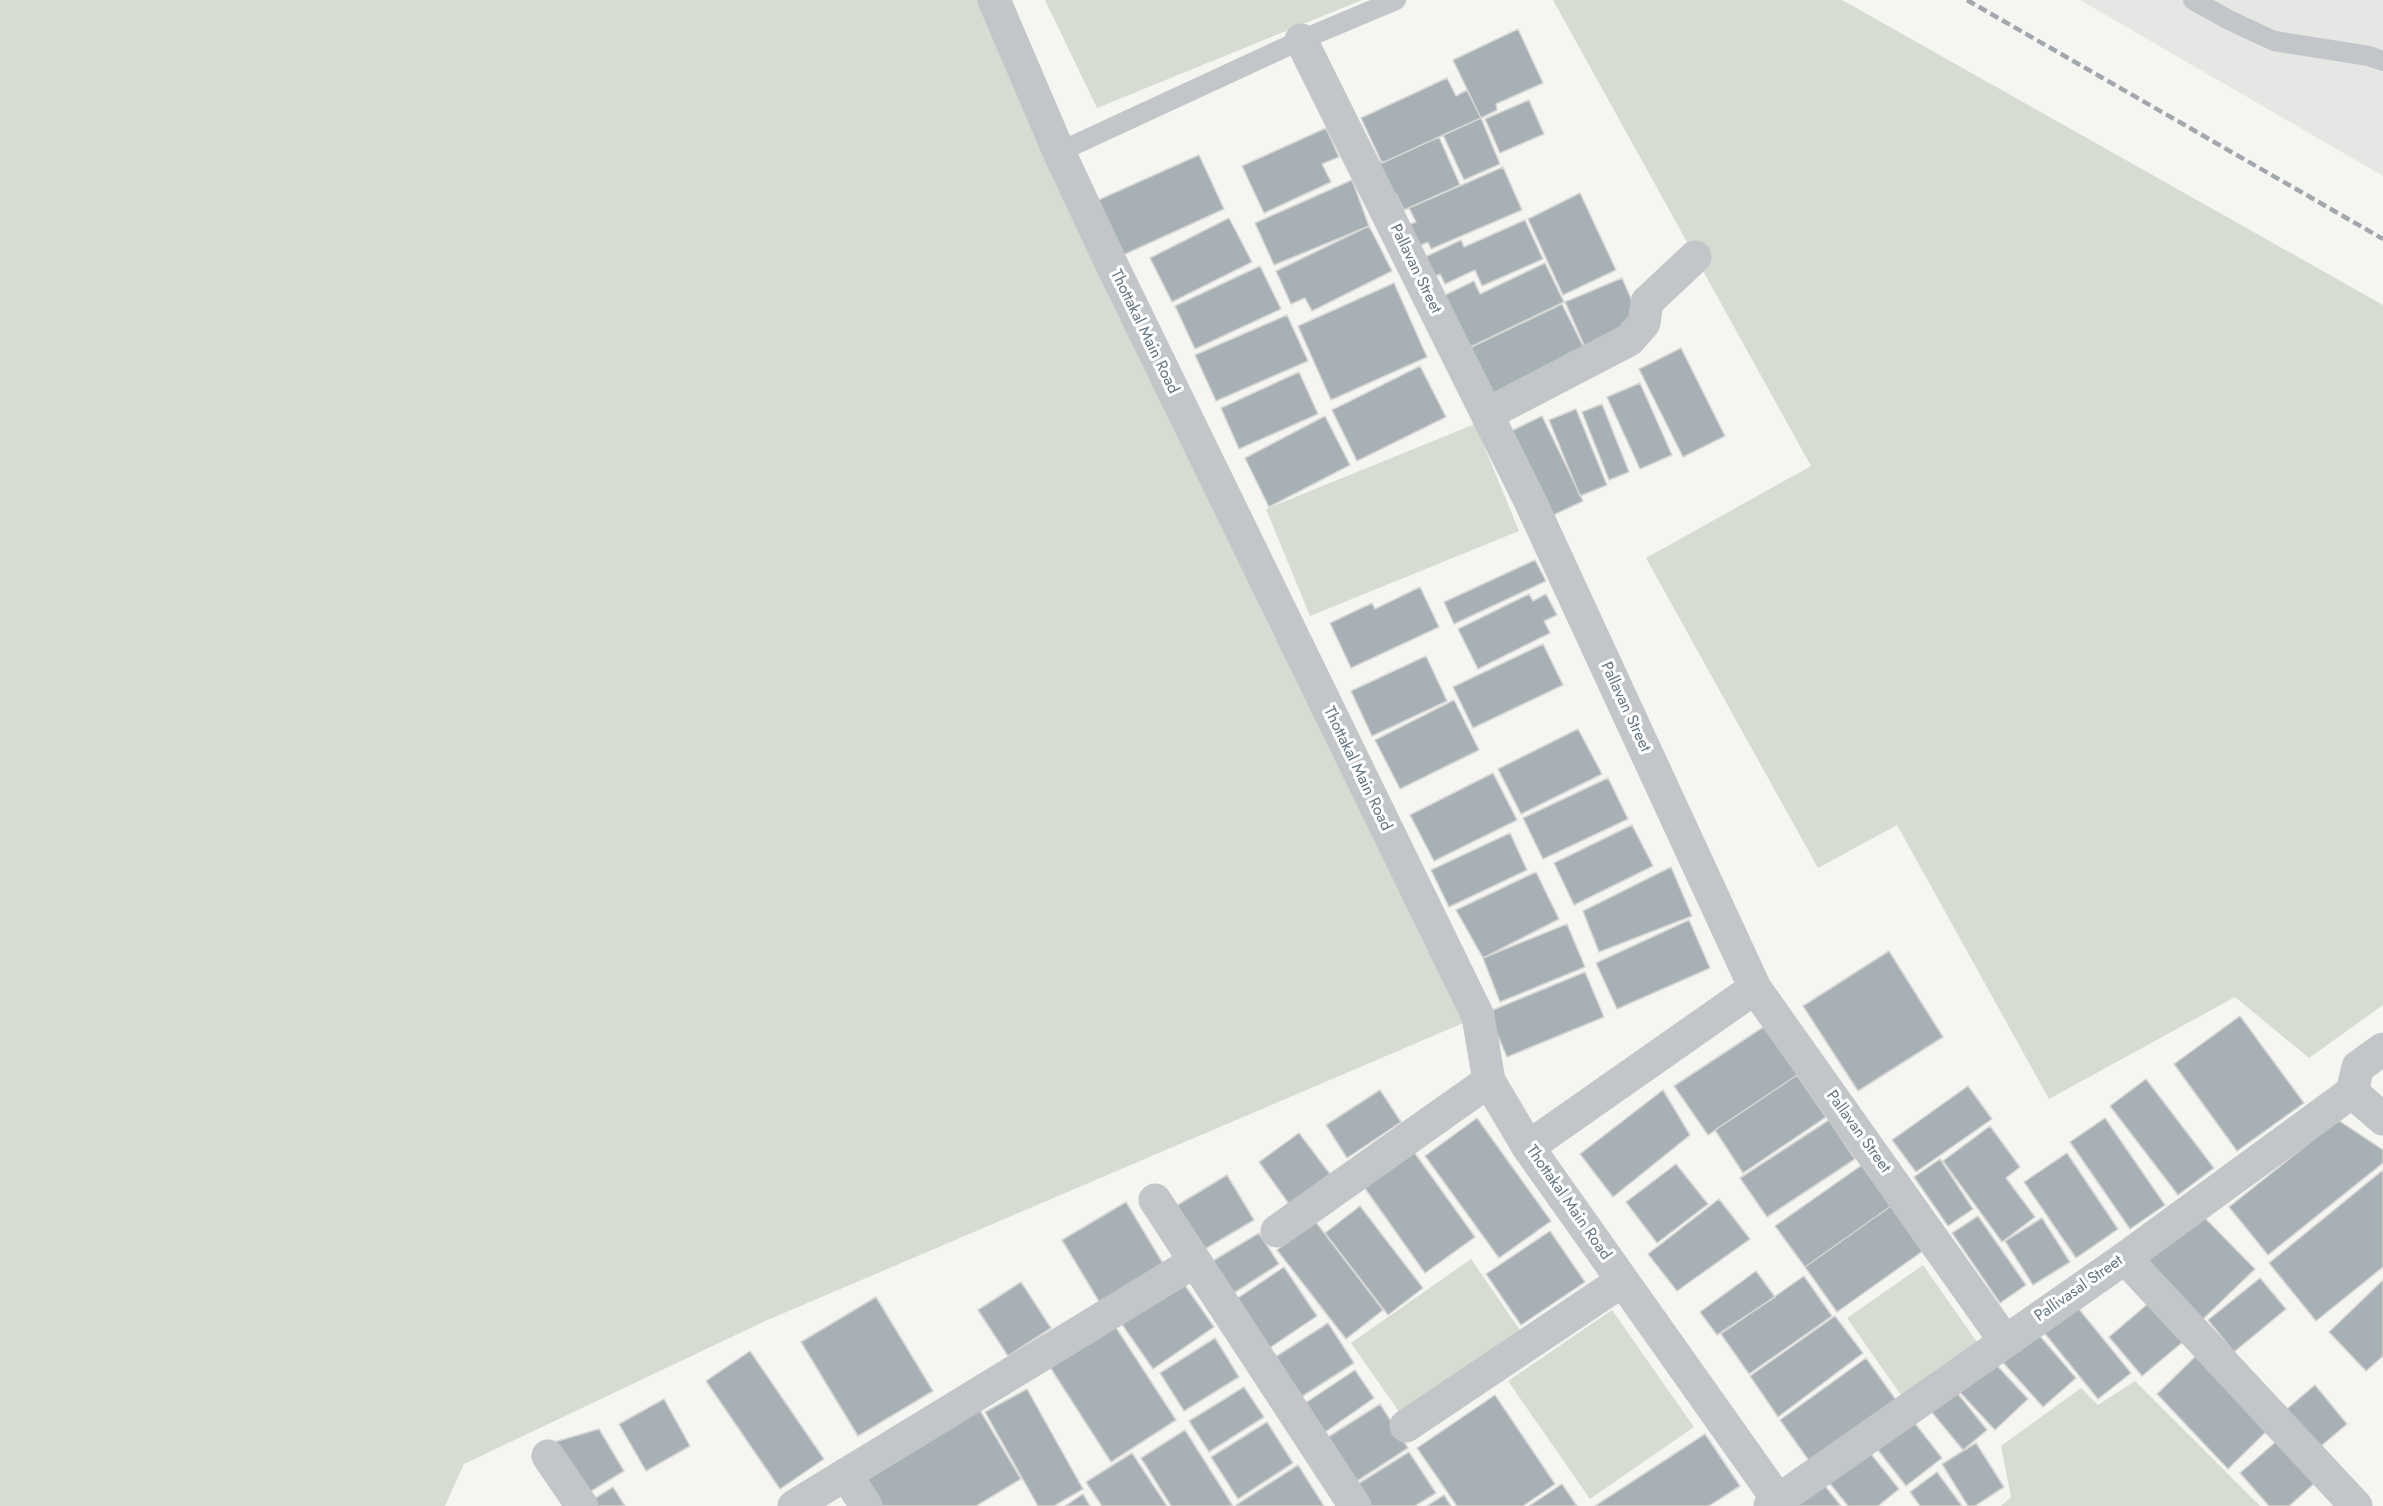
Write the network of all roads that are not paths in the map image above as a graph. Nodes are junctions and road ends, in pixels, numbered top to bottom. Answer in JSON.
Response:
{"nodes":[{"id":1,"x":994,"y":0,"type":"edge"},
{"id":2,"x":1396,"y":0,"type":"edge"},
{"id":3,"x":2193,"y":0,"type":"edge"},
{"id":4,"x":1301,"y":40,"type":"junction"},
{"id":5,"x":2383,"y":61,"type":"edge"},
{"id":6,"x":1059,"y":152,"type":"junction"},
{"id":7,"x":1695,"y":257,"type":"dead end"},
{"id":8,"x":1487,"y":414,"type":"junction"},
{"id":9,"x":1755,"y":988,"type":"junction"},
{"id":10,"x":2383,"y":1049,"type":"edge"},
{"id":11,"x":1489,"y":1081,"type":"junction"},
{"id":12,"x":2352,"y":1092,"type":"junction"},
{"id":13,"x":2383,"y":1119,"type":"edge"},
{"id":14,"x":1528,"y":1147,"type":"junction"},
{"id":15,"x":1155,"y":1200,"type":"dead end"},
{"id":16,"x":1277,"y":1231,"type":"dead end"},
{"id":17,"x":2125,"y":1258,"type":"junction"},
{"id":18,"x":1194,"y":1262,"type":"junction"},
{"id":19,"x":1622,"y":1281,"type":"junction"},
{"id":20,"x":2005,"y":1341,"type":"junction"},
{"id":21,"x":1406,"y":1426,"type":"dead end"},
{"id":22,"x":548,"y":1456,"type":"dead end"},
{"id":23,"x":846,"y":1474,"type":"junction"},
{"id":24,"x":1774,"y":1503,"type":"edge"},
{"id":25,"x":582,"y":1506,"type":"edge"},
{"id":26,"x":794,"y":1506,"type":"edge"},
{"id":27,"x":866,"y":1506,"type":"edge"},
{"id":28,"x":1355,"y":1506,"type":"edge"},
{"id":29,"x":2356,"y":1506,"type":"edge"}],
"edges":[{"from":1,"to":6,"type":"street","name":"Thottakal Main Road"},
{"from":2,"to":4,"type":"lane"},
{"from":3,"to":5,"type":"lane"},
{"from":4,"to":6,"type":"lane"},
{"from":4,"to":8,"type":"street","name":"Pallavan Street"},
{"from":6,"to":11,"type":"street","name":"Thottakal Main Road"},
{"from":7,"to":8,"type":"street"},
{"from":8,"to":9,"type":"street","name":"Pallavan Street"},
{"from":9,"to":14,"type":"street"},
{"from":9,"to":20,"type":"street","name":"Pallavan Street"},
{"from":10,"to":12,"type":"street"},
{"from":11,"to":14,"type":"street","name":"Thottakal Main Road"},
{"from":11,"to":16,"type":"street"},
{"from":12,"to":13,"type":"street"},
{"from":12,"to":17,"type":"street","name":"Pallivasal Street"},
{"from":14,"to":19,"type":"street","name":"Thottakal Main Road"},
{"from":15,"to":18,"type":"street"},
{"from":17,"to":20,"type":"street","name":"Pallivasal Street"},
{"from":17,"to":29,"type":"street"},
{"from":18,"to":23,"type":"street"},
{"from":18,"to":28,"type":"street"},
{"from":19,"to":21,"type":"street"},
{"from":19,"to":24,"type":"street","name":"Thottakal Main Road"},
{"from":20,"to":24,"type":"street","name":"Pallivasal Street"},
{"from":22,"to":25,"type":"street"},
{"from":23,"to":26,"type":"street"},
{"from":23,"to":27,"type":"street"}]}
